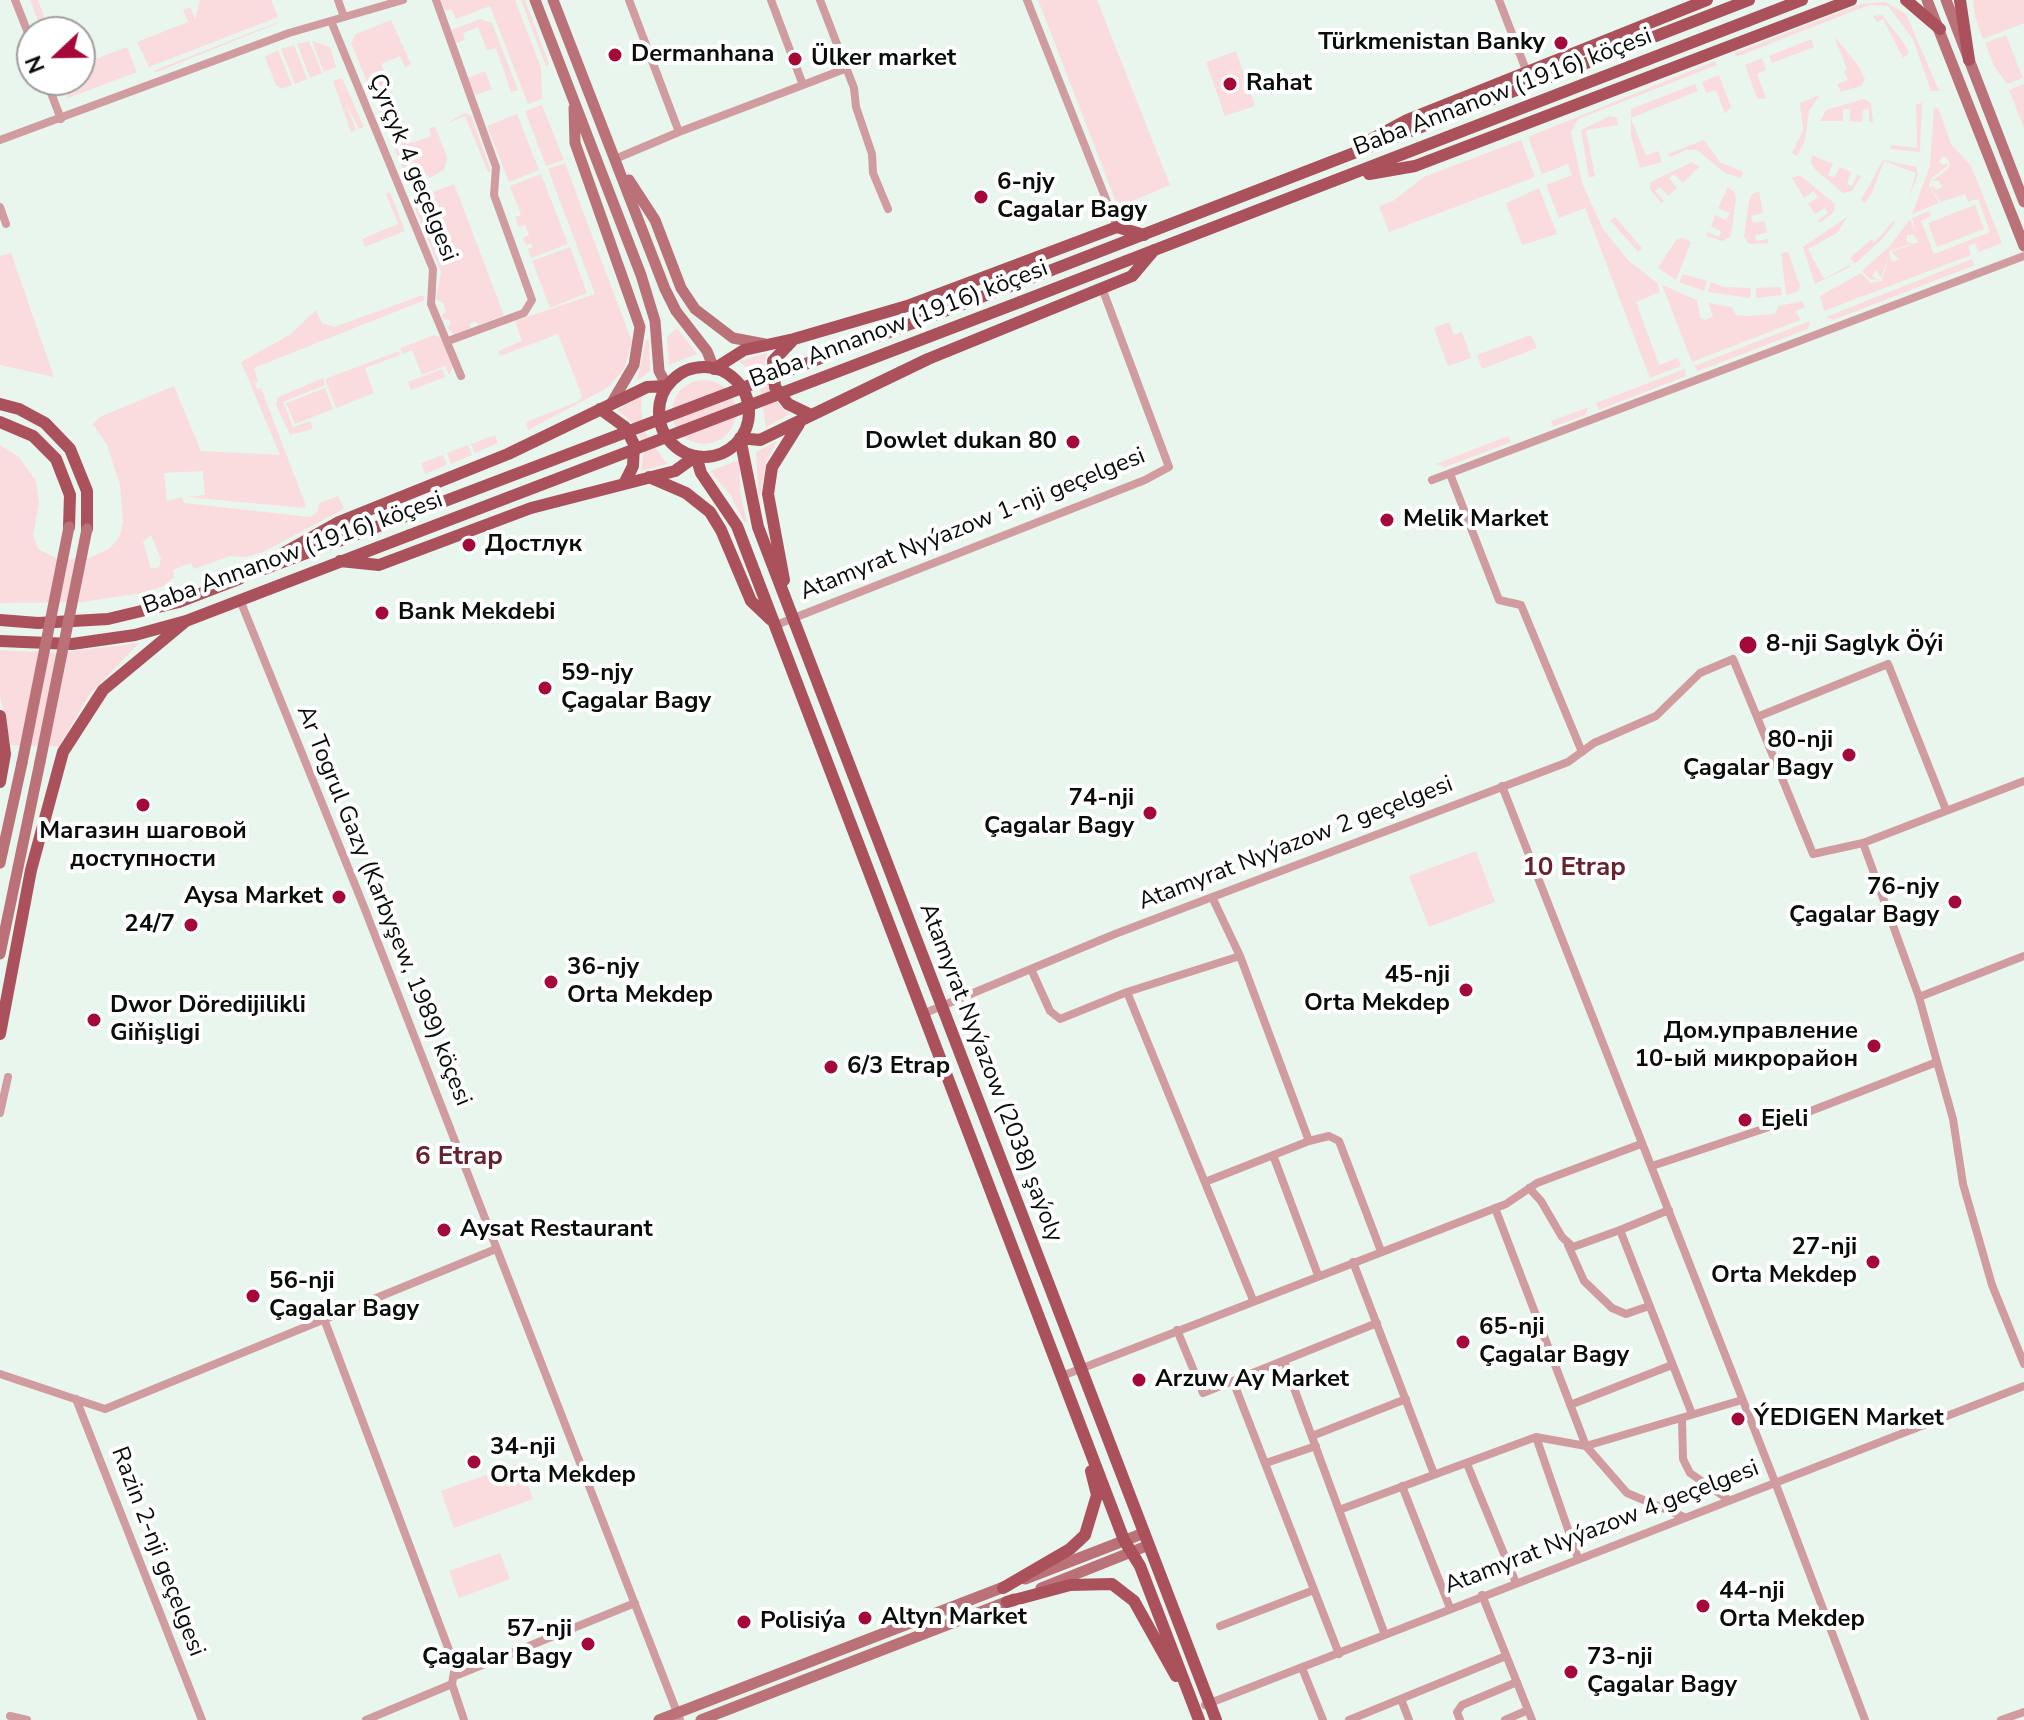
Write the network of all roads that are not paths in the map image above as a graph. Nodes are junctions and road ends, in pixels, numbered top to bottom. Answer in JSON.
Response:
{"nodes":[{"id":1,"x":338,"y":0,"type":"edge"},
{"id":2,"x":403,"y":0,"type":"edge"},
{"id":3,"x":436,"y":0,"type":"edge"},
{"id":4,"x":535,"y":0,"type":"edge"},
{"id":5,"x":553,"y":0,"type":"edge"},
{"id":6,"x":629,"y":0,"type":"edge"},
{"id":7,"x":771,"y":0,"type":"edge"},
{"id":8,"x":820,"y":0,"type":"edge"},
{"id":9,"x":1027,"y":0,"type":"edge"},
{"id":10,"x":1499,"y":0,"type":"edge"},
{"id":11,"x":1707,"y":0,"type":"edge"},
{"id":12,"x":1749,"y":0,"type":"edge"},
{"id":13,"x":1802,"y":0,"type":"edge"},
{"id":14,"x":1851,"y":0,"type":"edge"},
{"id":15,"x":1906,"y":0,"type":"edge"},
{"id":16,"x":1927,"y":0,"type":"edge"},
{"id":17,"x":1946,"y":0,"type":"edge"},
{"id":18,"x":1960,"y":0,"type":"edge"},
{"id":19,"x":344,"y":17,"type":"junction"},
{"id":20,"x":331,"y":21,"type":"junction"},
{"id":21,"x":1940,"y":29,"type":"junction"},
{"id":22,"x":1969,"y":60,"type":"junction"},
{"id":23,"x":847,"y":68,"type":"junction"},
{"id":24,"x":1526,"y":70,"type":"junction"},
{"id":25,"x":803,"y":85,"type":"junction"},
{"id":26,"x":52,"y":96,"type":"edge"},
{"id":27,"x":574,"y":99,"type":"junction"},
{"id":28,"x":61,"y":119,"type":"junction"},
{"id":29,"x":679,"y":132,"type":"junction"},
{"id":30,"x":0,"y":140,"type":"edge"},
{"id":31,"x":615,"y":159,"type":"junction"},
{"id":32,"x":1330,"y":162,"type":"junction"},
{"id":33,"x":1339,"y":180,"type":"junction"},
{"id":34,"x":2024,"y":202,"type":"edge"},
{"id":35,"x":0,"y":207,"type":"edge"},
{"id":36,"x":888,"y":209,"type":"dead end"},
{"id":37,"x":6,"y":224,"type":"dead end"},
{"id":38,"x":1117,"y":227,"type":"junction"},
{"id":39,"x":1144,"y":235,"type":"junction"},
{"id":40,"x":2024,"y":246,"type":"edge"},
{"id":41,"x":1154,"y":250,"type":"junction"},
{"id":42,"x":2024,"y":256,"type":"edge"},
{"id":43,"x":1102,"y":288,"type":"junction"},
{"id":44,"x":794,"y":339,"type":"junction"},
{"id":45,"x":448,"y":341,"type":"junction"},
{"id":46,"x":765,"y":344,"type":"junction"},
{"id":47,"x":714,"y":369,"type":"junction"},
{"id":48,"x":461,"y":376,"type":"dead end"},
{"id":49,"x":667,"y":386,"type":"junction"},
{"id":50,"x":0,"y":404,"type":"edge"},
{"id":51,"x":606,"y":407,"type":"junction"},
{"id":52,"x":811,"y":415,"type":"junction"},
{"id":53,"x":0,"y":422,"type":"edge"},
{"id":54,"x":799,"y":424,"type":"junction"},
{"id":55,"x":740,"y":438,"type":"junction"},
{"id":56,"x":696,"y":456,"type":"junction"},
{"id":57,"x":1450,"y":474,"type":"junction"},
{"id":58,"x":649,"y":477,"type":"junction"},
{"id":59,"x":1432,"y":480,"type":"dead end"},
{"id":60,"x":625,"y":482,"type":"junction"},
{"id":61,"x":69,"y":527,"type":"joint"},
{"id":62,"x":87,"y":529,"type":"joint"},
{"id":63,"x":340,"y":561,"type":"junction"},
{"id":64,"x":234,"y":581,"type":"junction"},
{"id":65,"x":240,"y":600,"type":"junction"},
{"id":66,"x":792,"y":618,"type":"junction"},
{"id":67,"x":0,"y":620,"type":"edge"},
{"id":68,"x":186,"y":621,"type":"junction"},
{"id":69,"x":776,"y":625,"type":"junction"},
{"id":70,"x":0,"y":641,"type":"edge"},
{"id":71,"x":0,"y":716,"type":"edge"},
{"id":72,"x":1757,"y":717,"type":"junction"},
{"id":73,"x":1582,"y":752,"type":"junction"},
{"id":74,"x":2024,"y":781,"type":"edge"},
{"id":75,"x":0,"y":782,"type":"edge"},
{"id":76,"x":1502,"y":786,"type":"junction"},
{"id":77,"x":1946,"y":810,"type":"junction"},
{"id":78,"x":1863,"y":843,"type":"junction"},
{"id":79,"x":0,"y":863,"type":"edge"},
{"id":80,"x":1212,"y":897,"type":"junction"},
{"id":81,"x":0,"y":954,"type":"edge"},
{"id":82,"x":1240,"y":956,"type":"junction"},
{"id":83,"x":2024,"y":956,"type":"edge"},
{"id":84,"x":1031,"y":969,"type":"junction"},
{"id":85,"x":1127,"y":992,"type":"junction"},
{"id":86,"x":1919,"y":997,"type":"junction"},
{"id":87,"x":940,"y":1008,"type":"junction"},
{"id":88,"x":925,"y":1013,"type":"junction"},
{"id":89,"x":0,"y":1034,"type":"edge"},
{"id":90,"x":1937,"y":1062,"type":"junction"},
{"id":91,"x":8,"y":1077,"type":"dead end"},
{"id":92,"x":0,"y":1113,"type":"edge"},
{"id":93,"x":1309,"y":1141,"type":"junction"},
{"id":94,"x":1641,"y":1144,"type":"junction"},
{"id":95,"x":1273,"y":1155,"type":"junction"},
{"id":96,"x":1652,"y":1166,"type":"junction"},
{"id":97,"x":1205,"y":1182,"type":"junction"},
{"id":98,"x":1529,"y":1188,"type":"junction"},
{"id":99,"x":1495,"y":1208,"type":"junction"},
{"id":100,"x":1669,"y":1210,"type":"junction"},
{"id":101,"x":1620,"y":1230,"type":"junction"},
{"id":102,"x":1567,"y":1244,"type":"junction"},
{"id":103,"x":496,"y":1249,"type":"junction"},
{"id":104,"x":1381,"y":1251,"type":"junction"},
{"id":105,"x":1353,"y":1262,"type":"junction"},
{"id":106,"x":1318,"y":1275,"type":"junction"},
{"id":107,"x":1253,"y":1300,"type":"junction"},
{"id":108,"x":1649,"y":1306,"type":"junction"},
{"id":109,"x":324,"y":1319,"type":"junction"},
{"id":110,"x":1377,"y":1323,"type":"junction"},
{"id":111,"x":1177,"y":1330,"type":"junction"},
{"id":112,"x":1284,"y":1361,"type":"junction"},
{"id":113,"x":2024,"y":1364,"type":"edge"},
{"id":114,"x":1672,"y":1365,"type":"junction"},
{"id":115,"x":1080,"y":1368,"type":"junction"},
{"id":116,"x":0,"y":1374,"type":"edge"},
{"id":117,"x":1062,"y":1376,"type":"junction"},
{"id":118,"x":1233,"y":1381,"type":"junction"},
{"id":119,"x":2024,"y":1386,"type":"edge"},
{"id":120,"x":76,"y":1399,"type":"junction"},
{"id":121,"x":1406,"y":1399,"type":"junction"},
{"id":122,"x":1742,"y":1400,"type":"junction"},
{"id":123,"x":1570,"y":1405,"type":"junction"},
{"id":124,"x":1692,"y":1414,"type":"junction"},
{"id":125,"x":1682,"y":1419,"type":"junction"},
{"id":126,"x":1536,"y":1437,"type":"junction"},
{"id":127,"x":1314,"y":1441,"type":"junction"},
{"id":128,"x":1586,"y":1446,"type":"junction"},
{"id":129,"x":1266,"y":1463,"type":"junction"},
{"id":130,"x":1467,"y":1464,"type":"junction"},
{"id":131,"x":1434,"y":1474,"type":"junction"},
{"id":132,"x":1775,"y":1482,"type":"junction"},
{"id":133,"x":1402,"y":1486,"type":"junction"},
{"id":134,"x":1729,"y":1500,"type":"junction"},
{"id":135,"x":1339,"y":1510,"type":"junction"},
{"id":136,"x":1684,"y":1517,"type":"junction"},
{"id":137,"x":1146,"y":1539,"type":"junction"},
{"id":138,"x":1127,"y":1546,"type":"junction"},
{"id":139,"x":1578,"y":1558,"type":"junction"},
{"id":140,"x":1516,"y":1583,"type":"junction"},
{"id":141,"x":1003,"y":1588,"type":"junction"},
{"id":142,"x":1314,"y":1590,"type":"junction"},
{"id":143,"x":1482,"y":1595,"type":"junction"},
{"id":144,"x":1007,"y":1602,"type":"junction"},
{"id":145,"x":635,"y":1603,"type":"junction"},
{"id":146,"x":1450,"y":1608,"type":"junction"},
{"id":147,"x":1220,"y":1626,"type":"dead end"},
{"id":148,"x":1385,"y":1635,"type":"junction"},
{"id":149,"x":1339,"y":1654,"type":"junction"},
{"id":150,"x":1506,"y":1656,"type":"junction"},
{"id":151,"x":1302,"y":1668,"type":"junction"},
{"id":152,"x":453,"y":1680,"type":"junction"},
{"id":153,"x":1517,"y":1682,"type":"junction"},
{"id":154,"x":1401,"y":1699,"type":"junction"},
{"id":155,"x":1210,"y":1703,"type":"junction"},
{"id":156,"x":1528,"y":1710,"type":"junction"},
{"id":157,"x":0,"y":1712,"type":"edge"},
{"id":158,"x":2024,"y":1712,"type":"edge"},
{"id":159,"x":1197,"y":1714,"type":"edge"},
{"id":160,"x":679,"y":1717,"type":"edge"},
{"id":161,"x":10,"y":1718,"type":"edge"},
{"id":162,"x":27,"y":1720,"type":"edge"},
{"id":163,"x":202,"y":1720,"type":"edge"},
{"id":164,"x":366,"y":1720,"type":"edge"},
{"id":165,"x":464,"y":1720,"type":"edge"},
{"id":166,"x":659,"y":1720,"type":"edge"},
{"id":167,"x":701,"y":1720,"type":"edge"},
{"id":168,"x":1216,"y":1720,"type":"edge"},
{"id":169,"x":1323,"y":1720,"type":"edge"},
{"id":170,"x":1349,"y":1720,"type":"edge"},
{"id":171,"x":1409,"y":1720,"type":"edge"},
{"id":172,"x":1460,"y":1720,"type":"edge"},
{"id":173,"x":1505,"y":1720,"type":"edge"},
{"id":174,"x":1532,"y":1720,"type":"edge"},
{"id":175,"x":1865,"y":1720,"type":"edge"},
{"id":176,"x":2001,"y":1720,"type":"edge"}],
"edges":[{"from":1,"to":19,"type":"street"},
{"from":2,"to":19,"type":"street"},
{"from":3,"to":45,"type":"street"},
{"from":4,"to":27,"type":"main road"},
{"from":5,"to":31,"type":"main road"},
{"from":6,"to":29,"type":"street"},
{"from":7,"to":25,"type":"street"},
{"from":8,"to":23,"type":"street"},
{"from":9,"to":38,"type":"street"},
{"from":10,"to":24,"type":"street"},
{"from":11,"to":24,"type":"main road"},
{"from":12,"to":32,"type":"main road","name":"Baba Annanow (1916) köçesi"},
{"from":13,"to":33,"type":"main road","name":"Baba Annanow (1916) köçesi"},
{"from":14,"to":33,"type":"main road"},
{"from":15,"to":21,"type":"main road"},
{"from":16,"to":21,"type":"main road"},
{"from":17,"to":22,"type":"main road"},
{"from":18,"to":22,"type":"main road"},
{"from":19,"to":20,"type":"street"},
{"from":20,"to":28,"type":"street"},
{"from":20,"to":45,"type":"street","name":"Çyrçyk 4 geçelgesi"},
{"from":21,"to":40,"type":"main road"},
{"from":22,"to":34,"type":"main road"},
{"from":23,"to":25,"type":"street"},
{"from":23,"to":36,"type":"street"},
{"from":24,"to":32,"type":"main road"},
{"from":25,"to":29,"type":"street"},
{"from":26,"to":28,"type":"street"},
{"from":27,"to":49,"type":"main road"},
{"from":27,"to":51,"type":"main road"},
{"from":28,"to":30,"type":"street"},
{"from":29,"to":31,"type":"street"},
{"from":31,"to":46,"type":"main road"},
{"from":31,"to":47,"type":"main road"},
{"from":32,"to":39,"type":"main road","name":"Baba Annanow (1916) köçesi"},
{"from":33,"to":41,"type":"main road","name":"Baba Annanow (1916) köçesi"},
{"from":35,"to":37,"type":"street"},
{"from":38,"to":39,"type":"main road"},
{"from":38,"to":44,"type":"main road"},
{"from":39,"to":64,"type":"main road","name":"Baba Annanow (1916) köçesi","bridge":true},
{"from":41,"to":43,"type":"main road"},
{"from":41,"to":63,"type":"main road","name":"Baba Annanow (1916) köçesi","bridge":true},
{"from":42,"to":57,"type":"street"},
{"from":43,"to":52,"type":"main road"},
{"from":43,"to":66,"type":"street","name":"Atamyrat Nyýazow 1-nji geçelgesi"},
{"from":44,"to":46,"type":"main road"},
{"from":44,"to":52,"type":"main road"},
{"from":45,"to":48,"type":"street","name":"Çyrçyk 4 geçelgesi"},
{"from":46,"to":47,"type":"main road"},
{"from":47,"to":49,"type":"main road"},
{"from":47,"to":55,"type":"main road"},
{"from":49,"to":51,"type":"main road"},
{"from":49,"to":56,"type":"main road"},
{"from":50,"to":62,"type":"main road"},
{"from":51,"to":60,"type":"main road"},
{"from":51,"to":64,"type":"main road"},
{"from":52,"to":54,"type":"main road"},
{"from":53,"to":61,"type":"main road"},
{"from":54,"to":55,"type":"main road"},
{"from":54,"to":66,"type":"main road"},
{"from":55,"to":56,"type":"main road"},
{"from":55,"to":66,"type":"main road","name":"Atamyrat Nyýazow (2038) şaýoly"},
{"from":56,"to":58,"type":"main road"},
{"from":56,"to":69,"type":"main road","name":"Atamyrat Nyýazow (2038) şaýoly"},
{"from":57,"to":59,"type":"street"},
{"from":57,"to":73,"type":"street"},
{"from":58,"to":60,"type":"main road"},
{"from":58,"to":69,"type":"main road"},
{"from":60,"to":63,"type":"main road"},
{"from":61,"to":79,"type":"main road","bridge":true},
{"from":62,"to":81,"type":"main road","bridge":true},
{"from":63,"to":65,"type":"main road","name":"Baba Annanow (1916) köçesi"},
{"from":64,"to":67,"type":"main road","name":"Baba Annanow (1916) köçesi"},
{"from":65,"to":68,"type":"main road","name":"Baba Annanow (1916) köçesi"},
{"from":65,"to":103,"type":"street","name":"Ar Togrul Gazy (Karbyşew, 1989) köçesi"},
{"from":66,"to":69,"type":"street"},
{"from":66,"to":87,"type":"main road","name":"Atamyrat Nyýazow (2038) şaýoly"},
{"from":68,"to":70,"type":"main road","name":"Baba Annanow (1916) köçesi"},
{"from":68,"to":89,"type":"main road"},
{"from":69,"to":88,"type":"main road","name":"Atamyrat Nyýazow (2038) şaýoly"},
{"from":71,"to":75,"type":"main road"},
{"from":72,"to":73,"type":"street","name":"Atamyrat Nyýazow 2 geçelgesi"},
{"from":72,"to":77,"type":"street"},
{"from":72,"to":78,"type":"street"},
{"from":73,"to":76,"type":"street","name":"Atamyrat Nyýazow 2 geçelgesi"},
{"from":74,"to":77,"type":"street"},
{"from":76,"to":80,"type":"street","name":"Atamyrat Nyýazow 2 geçelgesi"},
{"from":76,"to":94,"type":"street"},
{"from":77,"to":78,"type":"street"},
{"from":78,"to":86,"type":"street"},
{"from":80,"to":82,"type":"street"},
{"from":80,"to":84,"type":"street","name":"Atamyrat Nyýazow 2 geçelgesi"},
{"from":82,"to":85,"type":"street"},
{"from":82,"to":93,"type":"street"},
{"from":83,"to":86,"type":"street"},
{"from":84,"to":85,"type":"street"},
{"from":84,"to":87,"type":"street","name":"Atamyrat Nyýazow 2 geçelgesi"},
{"from":85,"to":97,"type":"street"},
{"from":86,"to":90,"type":"street"},
{"from":87,"to":88,"type":"street","name":"Atamyrat Nyýazow 2 geçelgesi"},
{"from":87,"to":115,"type":"main road","name":"Atamyrat Nyýazow (2038) şaýoly"},
{"from":88,"to":117,"type":"main road","name":"Atamyrat Nyýazow (2038) şaýoly"},
{"from":90,"to":96,"type":"street"},
{"from":90,"to":113,"type":"street"},
{"from":91,"to":92,"type":"street"},
{"from":93,"to":95,"type":"street"},
{"from":93,"to":104,"type":"street"},
{"from":94,"to":96,"type":"street"},
{"from":94,"to":98,"type":"street"},
{"from":95,"to":97,"type":"street"},
{"from":95,"to":106,"type":"street"},
{"from":96,"to":100,"type":"street"},
{"from":97,"to":107,"type":"street"},
{"from":98,"to":99,"type":"street"},
{"from":98,"to":102,"type":"street"},
{"from":99,"to":104,"type":"street"},
{"from":99,"to":123,"type":"street"},
{"from":100,"to":101,"type":"street"},
{"from":100,"to":122,"type":"street"},
{"from":101,"to":102,"type":"street"},
{"from":101,"to":108,"type":"street"},
{"from":102,"to":108,"type":"street"},
{"from":103,"to":109,"type":"street"},
{"from":103,"to":145,"type":"street","name":"Ar Togrul Gazy (Karbyşew, 1989) köçesi"},
{"from":104,"to":105,"type":"street"},
{"from":105,"to":106,"type":"street"},
{"from":105,"to":110,"type":"street"},
{"from":106,"to":107,"type":"street"},
{"from":107,"to":111,"type":"street"},
{"from":108,"to":114,"type":"street"},
{"from":109,"to":120,"type":"street"},
{"from":109,"to":152,"type":"street"},
{"from":110,"to":112,"type":"street"},
{"from":110,"to":121,"type":"street"},
{"from":111,"to":115,"type":"street"},
{"from":111,"to":118,"type":"street"},
{"from":112,"to":118,"type":"street"},
{"from":112,"to":127,"type":"street"},
{"from":114,"to":123,"type":"street"},
{"from":114,"to":124,"type":"street"},
{"from":115,"to":117,"type":"street"},
{"from":115,"to":137,"type":"main road","name":"Atamyrat Nyýazow (2038) şaýoly"},
{"from":116,"to":120,"type":"street"},
{"from":117,"to":138,"type":"main road","name":"Atamyrat Nyýazow (2038) şaýoly"},
{"from":117,"to":141,"type":"main road"},
{"from":118,"to":129,"type":"street"},
{"from":119,"to":132,"type":"street","name":"Atamyrat Nyýazow 4 geçelgesi"},
{"from":120,"to":163,"type":"street","name":"Razin 2-nji geçelgesi"},
{"from":121,"to":127,"type":"street"},
{"from":121,"to":131,"type":"street"},
{"from":122,"to":124,"type":"street"},
{"from":122,"to":132,"type":"street"},
{"from":123,"to":128,"type":"street"},
{"from":124,"to":125,"type":"street"},
{"from":125,"to":128,"type":"street"},
{"from":125,"to":134,"type":"street"},
{"from":126,"to":128,"type":"street"},
{"from":126,"to":130,"type":"street"},
{"from":126,"to":139,"type":"street"},
{"from":127,"to":129,"type":"street"},
{"from":127,"to":135,"type":"street"},
{"from":128,"to":136,"type":"street"},
{"from":129,"to":142,"type":"street"},
{"from":130,"to":131,"type":"street"},
{"from":130,"to":140,"type":"street"},
{"from":131,"to":133,"type":"street"},
{"from":132,"to":134,"type":"street","name":"Atamyrat Nyýazow 4 geçelgesi"},
{"from":132,"to":175,"type":"street"},
{"from":133,"to":135,"type":"street"},
{"from":133,"to":146,"type":"street"},
{"from":134,"to":136,"type":"street","name":"Atamyrat Nyýazow 4 geçelgesi"},
{"from":135,"to":148,"type":"street"},
{"from":136,"to":139,"type":"street","name":"Atamyrat Nyýazow 4 geçelgesi"},
{"from":137,"to":138,"type":"main road"},
{"from":137,"to":155,"type":"main road","name":"Atamyrat Nyýazow (2038) şaýoly"},
{"from":138,"to":141,"type":"main road"},
{"from":138,"to":144,"type":"main road"},
{"from":138,"to":159,"type":"main road","name":"Atamyrat Nyýazow (2038) şaýoly"},
{"from":139,"to":140,"type":"street","name":"Atamyrat Nyýazow 4 geçelgesi"},
{"from":140,"to":143,"type":"street","name":"Atamyrat Nyýazow 4 geçelgesi"},
{"from":141,"to":160,"type":"main road"},
{"from":142,"to":147,"type":"street"},
{"from":142,"to":149,"type":"street"},
{"from":143,"to":146,"type":"street","name":"Atamyrat Nyýazow 4 geçelgesi"},
{"from":143,"to":150,"type":"street"},
{"from":144,"to":159,"type":"main road"},
{"from":144,"to":167,"type":"main road"},
{"from":145,"to":152,"type":"street"},
{"from":145,"to":160,"type":"street","name":"Ar Togrul Gazy (Karbyşew, 1989) köçesi"},
{"from":146,"to":148,"type":"street","name":"Atamyrat Nyýazow 4 geçelgesi"},
{"from":148,"to":149,"type":"street","name":"Atamyrat Nyýazow 4 geçelgesi"},
{"from":149,"to":151,"type":"street","name":"Atamyrat Nyýazow 4 geçelgesi"},
{"from":150,"to":153,"type":"street"},
{"from":150,"to":154,"type":"street"},
{"from":151,"to":155,"type":"street","name":"Atamyrat Nyýazow 4 geçelgesi"},
{"from":151,"to":169,"type":"street"},
{"from":152,"to":164,"type":"street"},
{"from":152,"to":165,"type":"street"},
{"from":153,"to":156,"type":"street"},
{"from":153,"to":172,"type":"street"},
{"from":154,"to":170,"type":"street"},
{"from":154,"to":171,"type":"street"},
{"from":155,"to":159,"type":"street","name":"Atamyrat Nyýazow 4 geçelgesi"},
{"from":155,"to":168,"type":"main road","name":"Atamyrat Nyýazow (2038) şaýoly"},
{"from":156,"to":173,"type":"street"},
{"from":156,"to":174,"type":"street"},
{"from":157,"to":161,"type":"street"},
{"from":158,"to":176,"type":"street"},
{"from":160,"to":166,"type":"main road"},
{"from":161,"to":162,"type":"street"}]}
